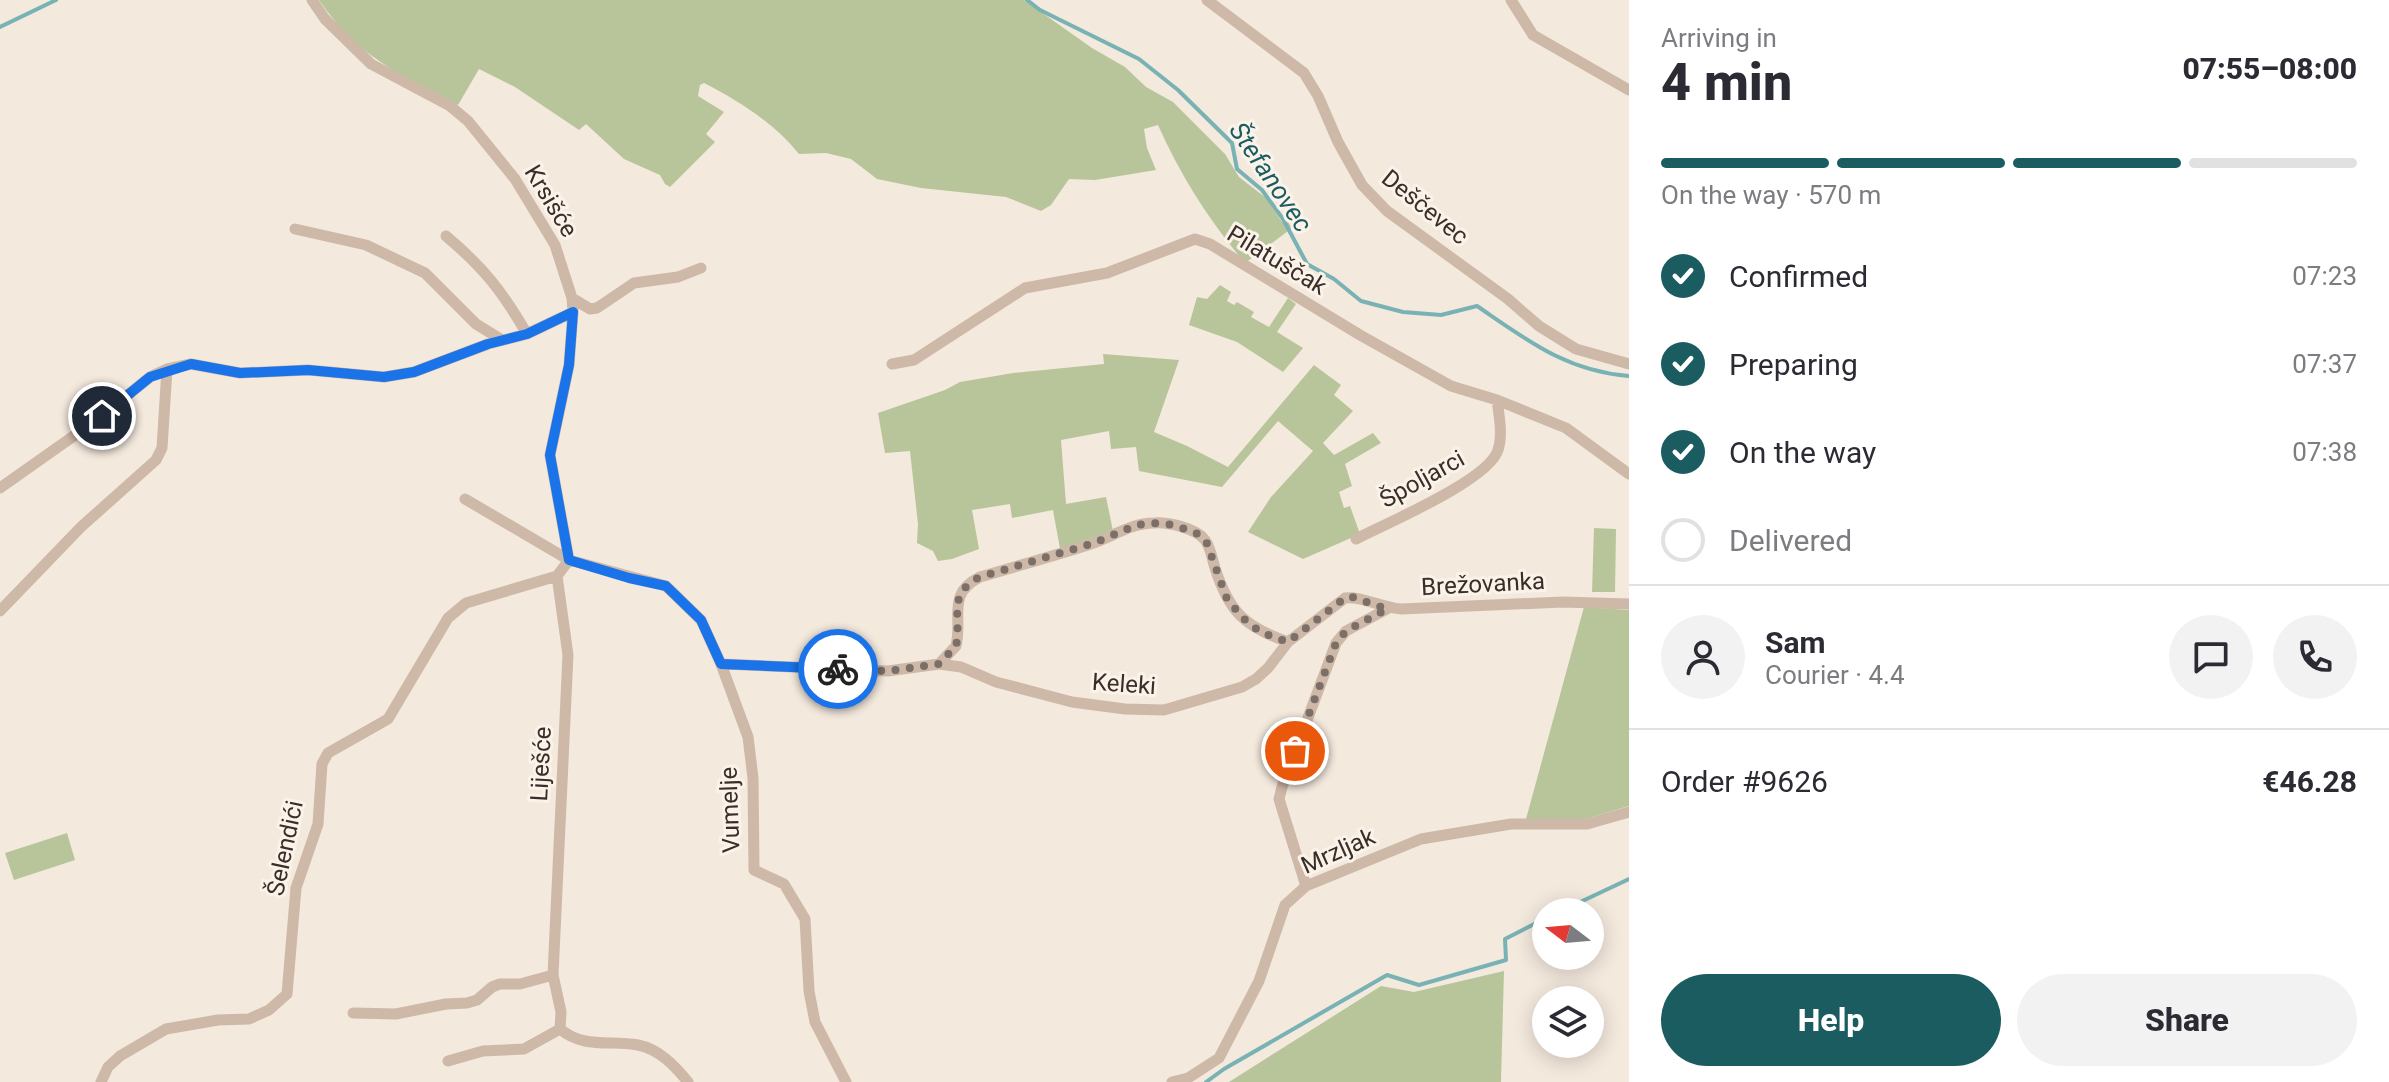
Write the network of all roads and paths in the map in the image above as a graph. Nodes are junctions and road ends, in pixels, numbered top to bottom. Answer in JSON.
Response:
{"nodes":[{"id":1,"x":312,"y":0,"type":"edge"},
{"id":2,"x":1207,"y":0,"type":"edge"},
{"id":3,"x":1511,"y":0,"type":"edge"},
{"id":4,"x":1629,"y":90,"type":"edge"},
{"id":5,"x":295,"y":229,"type":"dead end"},
{"id":6,"x":446,"y":236,"type":"dead end"},
{"id":7,"x":701,"y":268,"type":"dead end"},
{"id":8,"x":572,"y":298,"type":"junction"},
{"id":9,"x":573,"y":312,"type":"junction"},
{"id":10,"x":527,"y":334,"type":"junction"},
{"id":11,"x":502,"y":340,"type":"junction"},
{"id":12,"x":892,"y":364,"type":"dead end"},
{"id":13,"x":1629,"y":364,"type":"edge"},
{"id":14,"x":167,"y":369,"type":"junction"},
{"id":15,"x":1497,"y":400,"type":"junction"},
{"id":16,"x":1629,"y":474,"type":"edge"},
{"id":17,"x":0,"y":488,"type":"edge"},
{"id":18,"x":465,"y":499,"type":"dead end"},
{"id":19,"x":1356,"y":539,"type":"dead end"},
{"id":20,"x":569,"y":560,"type":"junction"},
{"id":21,"x":557,"y":576,"type":"junction"},
{"id":22,"x":1629,"y":604,"type":"edge"},
{"id":23,"x":1387,"y":609,"type":"junction"},
{"id":24,"x":0,"y":611,"type":"edge"},
{"id":25,"x":1288,"y":642,"type":"junction"},
{"id":26,"x":721,"y":664,"type":"junction"},
{"id":27,"x":939,"y":664,"type":"junction"},
{"id":28,"x":1629,"y":812,"type":"edge"},
{"id":29,"x":1306,"y":886,"type":"junction"},
{"id":30,"x":553,"y":975,"type":"junction"},
{"id":31,"x":353,"y":1013,"type":"dead end"},
{"id":32,"x":560,"y":1029,"type":"junction"},
{"id":33,"x":448,"y":1061,"type":"dead end"},
{"id":34,"x":842,"y":1078,"type":"edge"},
{"id":35,"x":101,"y":1082,"type":"edge"},
{"id":36,"x":688,"y":1082,"type":"edge"},
{"id":37,"x":1172,"y":1082,"type":"edge"}],
"edges":[{"from":1,"to":8,"type":"street","name":"Krsišće"},
{"from":2,"to":13,"type":"street","name":"Deščevec"},
{"from":3,"to":4,"type":"street"},
{"from":5,"to":11,"type":"street"},
{"from":6,"to":10,"type":"street"},
{"from":7,"to":8,"type":"street"},
{"from":8,"to":9,"type":"street","name":"Krsišće"},
{"from":9,"to":10,"type":"street"},
{"from":9,"to":20,"type":"street","name":"Krsišće"},
{"from":10,"to":11,"type":"street"},
{"from":11,"to":14,"type":"street"},
{"from":12,"to":15,"type":"street","name":"Pilatuščak"},
{"from":14,"to":17,"type":"street"},
{"from":14,"to":24,"type":"street"},
{"from":15,"to":16,"type":"street","name":"Pilatuščak"},
{"from":15,"to":19,"type":"street","name":"Špoljarci"},
{"from":18,"to":20,"type":"street"},
{"from":20,"to":21,"type":"street"},
{"from":20,"to":26,"type":"street"},
{"from":21,"to":30,"type":"street","name":"Liješće"},
{"from":21,"to":35,"type":"street","name":"Šelendići"},
{"from":22,"to":23,"type":"street","name":"Brežovanka"},
{"from":23,"to":25,"type":"street","name":"Brežovanka"},
{"from":23,"to":29,"type":"street"},
{"from":25,"to":27,"type":"street","name":"Keleki"},
{"from":25,"to":27,"type":"street"},
{"from":26,"to":27,"type":"street"},
{"from":26,"to":34,"type":"street","name":"Vumelje"},
{"from":28,"to":29,"type":"street","name":"Mrzljak"},
{"from":29,"to":37,"type":"street","name":"Mrzljak"},
{"from":30,"to":31,"type":"street"},
{"from":30,"to":32,"type":"street","name":"Liješće"},
{"from":32,"to":33,"type":"street"},
{"from":32,"to":36,"type":"street"}]}
